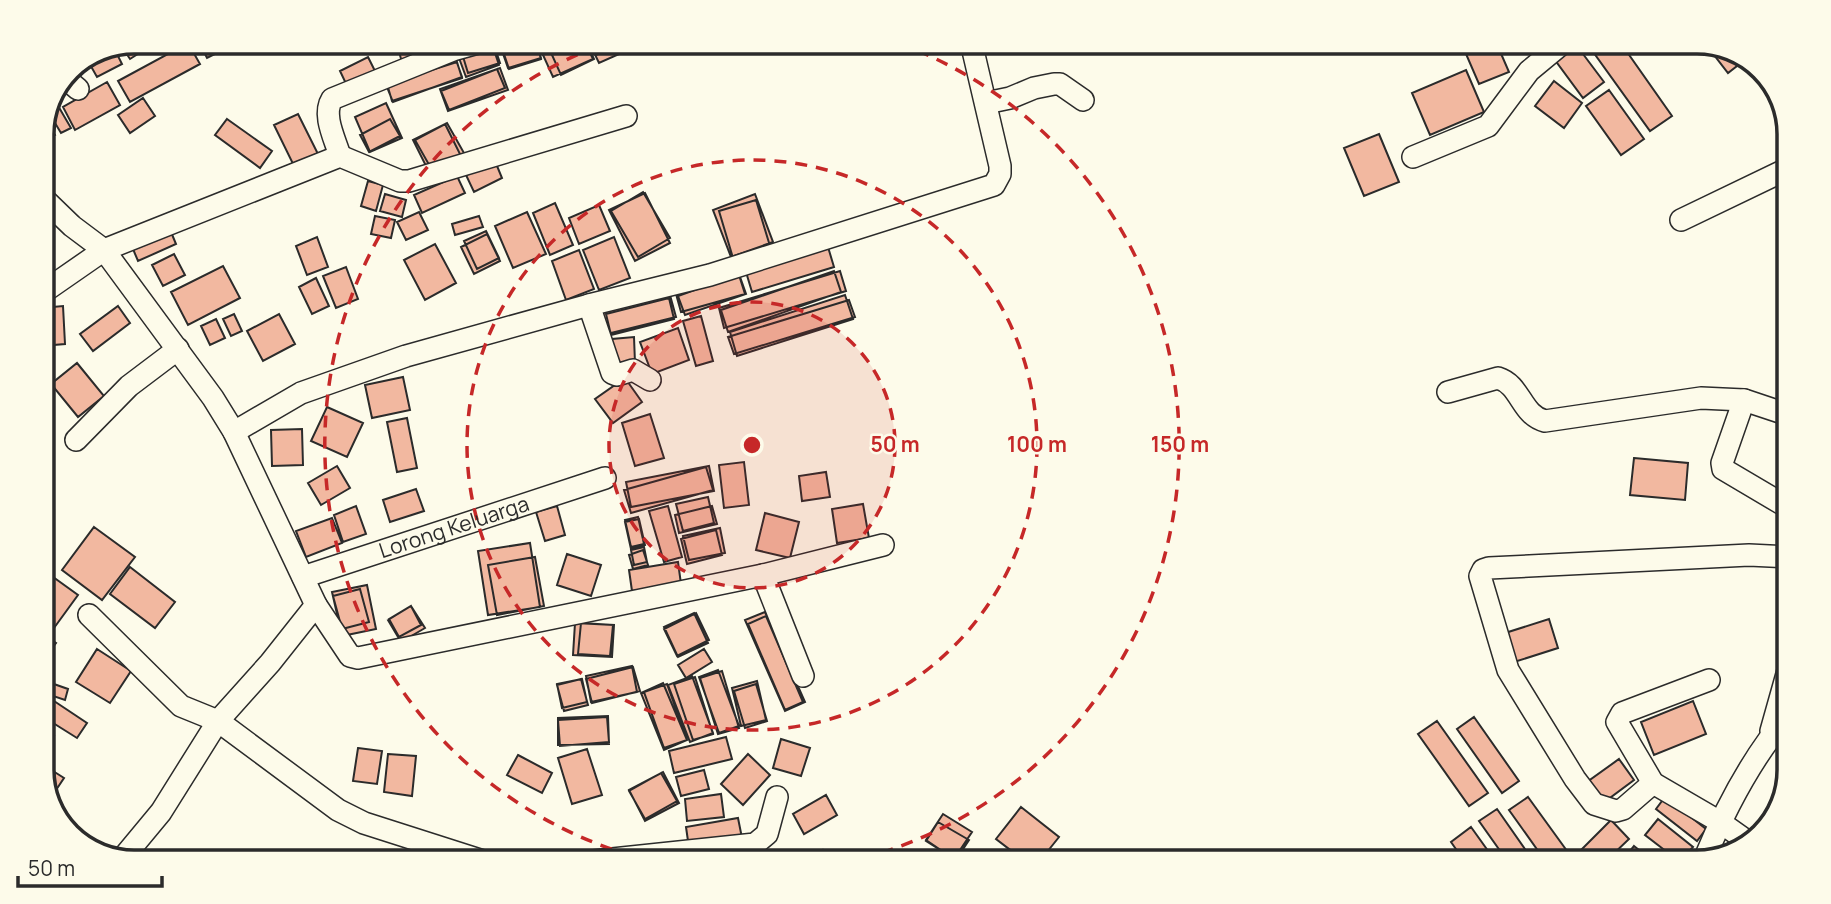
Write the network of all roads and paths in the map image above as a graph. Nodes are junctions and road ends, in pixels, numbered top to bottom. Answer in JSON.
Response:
{"nodes":[{"id":1,"x":443,"y":54,"type":"edge"},
{"id":2,"x":974,"y":54,"type":"edge"},
{"id":3,"x":1550,"y":54,"type":"edge"},
{"id":4,"x":1083,"y":100,"type":"dead end"},
{"id":5,"x":986,"y":103,"type":"junction"},
{"id":6,"x":626,"y":116,"type":"dead end"},
{"id":7,"x":340,"y":156,"type":"junction"},
{"id":8,"x":1413,"y":157,"type":"dead end"},
{"id":9,"x":1777,"y":174,"type":"edge"},
{"id":10,"x":54,"y":209,"type":"edge"},
{"id":11,"x":1681,"y":220,"type":"dead end"},
{"id":12,"x":104,"y":250,"type":"junction"},
{"id":13,"x":54,"y":285,"type":"edge"},
{"id":14,"x":589,"y":305,"type":"junction"},
{"id":15,"x":177,"y":349,"type":"junction"},
{"id":16,"x":650,"y":380,"type":"dead end"},
{"id":17,"x":1447,"y":392,"type":"dead end"},
{"id":18,"x":1744,"y":400,"type":"junction"},
{"id":19,"x":1777,"y":411,"type":"edge"},
{"id":20,"x":234,"y":432,"type":"junction"},
{"id":21,"x":76,"y":440,"type":"dead end"},
{"id":22,"x":605,"y":478,"type":"dead end"},
{"id":23,"x":1777,"y":501,"type":"edge"},
{"id":24,"x":883,"y":545,"type":"dead end"},
{"id":25,"x":1777,"y":556,"type":"edge"},
{"id":26,"x":763,"y":575,"type":"junction"},
{"id":27,"x":303,"y":578,"type":"junction"},
{"id":28,"x":316,"y":605,"type":"junction"},
{"id":29,"x":89,"y":615,"type":"dead end"},
{"id":30,"x":803,"y":676,"type":"dead end"},
{"id":31,"x":1709,"y":680,"type":"dead end"},
{"id":32,"x":1777,"y":711,"type":"edge"},
{"id":33,"x":218,"y":721,"type":"junction"},
{"id":34,"x":1777,"y":729,"type":"edge"},
{"id":35,"x":1770,"y":737,"type":"junction"},
{"id":36,"x":1653,"y":783,"type":"junction"},
{"id":37,"x":778,"y":797,"type":"dead end"},
{"id":38,"x":1720,"y":822,"type":"junction"},
{"id":39,"x":1740,"y":836,"type":"edge"},
{"id":40,"x":130,"y":849,"type":"edge"},
{"id":41,"x":1709,"y":849,"type":"edge"},
{"id":42,"x":449,"y":850,"type":"edge"},
{"id":43,"x":714,"y":850,"type":"edge"}],
"edges":[{"from":1,"to":7,"type":"street"},
{"from":2,"to":5,"type":"street"},
{"from":3,"to":8,"type":"street"},
{"from":4,"to":5,"type":"street"},
{"from":5,"to":14,"type":"street"},
{"from":6,"to":7,"type":"street"},
{"from":7,"to":12,"type":"street"},
{"from":9,"to":11,"type":"street"},
{"from":10,"to":12,"type":"street"},
{"from":12,"to":13,"type":"street"},
{"from":12,"to":15,"type":"street"},
{"from":14,"to":16,"type":"street"},
{"from":14,"to":20,"type":"street"},
{"from":15,"to":20,"type":"street"},
{"from":15,"to":21,"type":"street"},
{"from":17,"to":18,"type":"street"},
{"from":18,"to":19,"type":"street"},
{"from":18,"to":23,"type":"street"},
{"from":20,"to":27,"type":"street"},
{"from":22,"to":27,"type":"street","name":"Lorong Keluarga"},
{"from":24,"to":26,"type":"street"},
{"from":25,"to":36,"type":"street"},
{"from":26,"to":28,"type":"street"},
{"from":26,"to":30,"type":"street"},
{"from":27,"to":28,"type":"street"},
{"from":28,"to":33,"type":"street"},
{"from":29,"to":33,"type":"street"},
{"from":31,"to":36,"type":"street"},
{"from":32,"to":35,"type":"street"},
{"from":33,"to":40,"type":"street"},
{"from":33,"to":42,"type":"street"},
{"from":34,"to":35,"type":"street"},
{"from":35,"to":38,"type":"street"},
{"from":36,"to":38,"type":"street"},
{"from":37,"to":43,"type":"street"},
{"from":38,"to":39,"type":"street"},
{"from":38,"to":41,"type":"street"}]}
